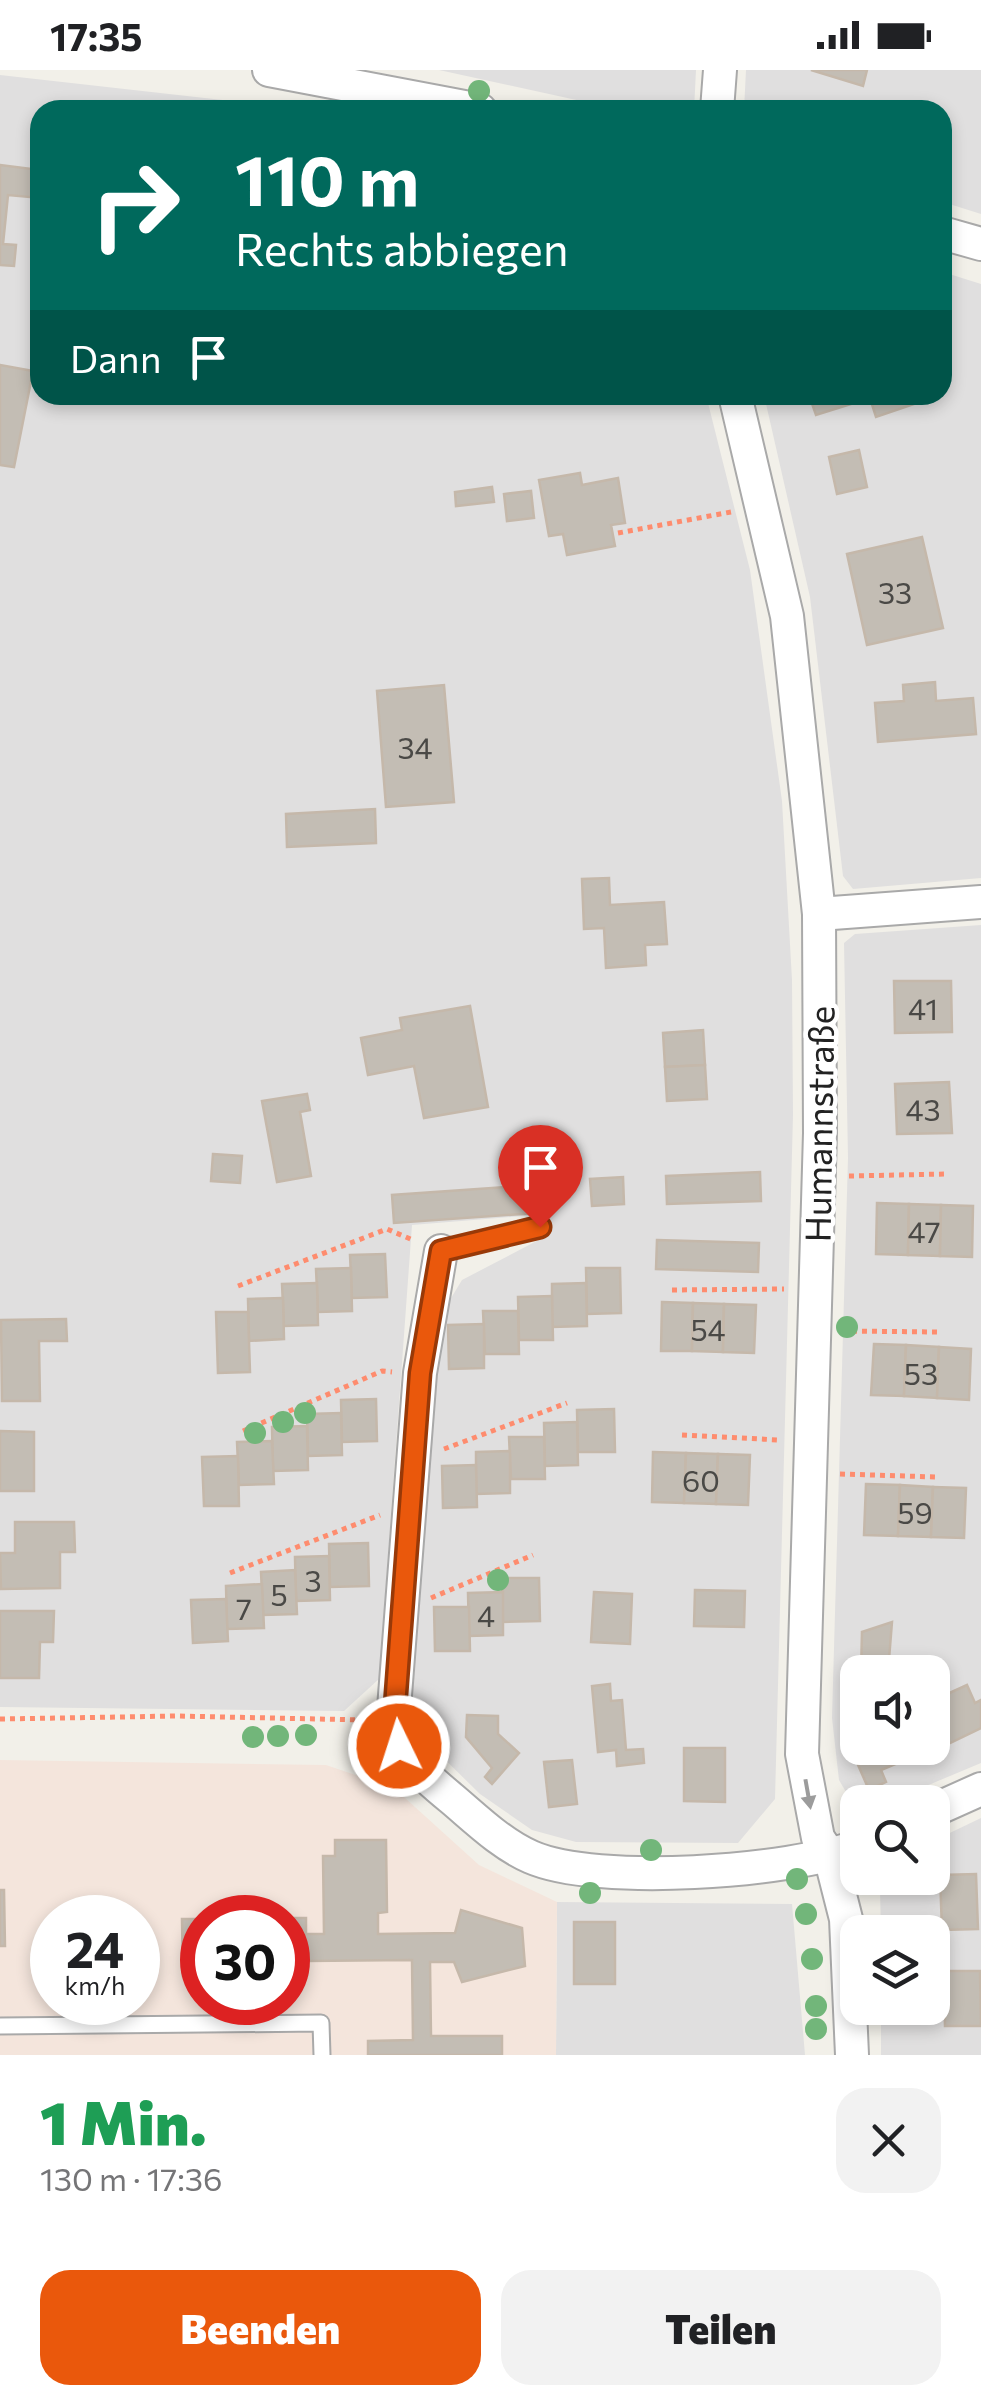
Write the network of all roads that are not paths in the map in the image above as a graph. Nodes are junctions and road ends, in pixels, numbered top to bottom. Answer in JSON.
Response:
{"nodes":[{"id":1,"x":270,"y":70,"type":"edge"},
{"id":2,"x":720,"y":70,"type":"edge"},
{"id":3,"x":428,"y":100,"type":"edge"},
{"id":4,"x":718,"y":100,"type":"edge"},
{"id":5,"x":952,"y":236,"type":"edge"},
{"id":6,"x":981,"y":244,"type":"edge"},
{"id":7,"x":737,"y":405,"type":"edge"},
{"id":8,"x":981,"y":902,"type":"edge"},
{"id":9,"x":819,"y":914,"type":"junction"},
{"id":10,"x":540,"y":1227,"type":"dead end"},
{"id":11,"x":441,"y":1251,"type":"joint"},
{"id":12,"x":981,"y":1789,"type":"edge"},
{"id":13,"x":950,"y":1803,"type":"edge"},
{"id":14,"x":840,"y":1849,"type":"edge"},
{"id":15,"x":840,"y":1852,"type":"edge"},
{"id":16,"x":845,"y":1895,"type":"edge"},
{"id":17,"x":0,"y":2026,"type":"edge"},
{"id":18,"x":322,"y":2055,"type":"edge"},
{"id":19,"x":852,"y":2055,"type":"edge"}],
"edges":[{"from":1,"to":3,"type":"street"},
{"from":2,"to":4,"type":"street"},
{"from":5,"to":6,"type":"street"},
{"from":7,"to":9,"type":"street","name":"Humannstraße"},
{"from":8,"to":9,"type":"street"},
{"from":9,"to":14,"type":"street","name":"Humannstraße","one_way":true},
{"from":10,"to":11,"type":"lane"},
{"from":11,"to":15,"type":"street"},
{"from":12,"to":13,"type":"street"},
{"from":16,"to":19,"type":"street","name":"Humannstraße"},
{"from":17,"to":18,"type":"lane"}]}
